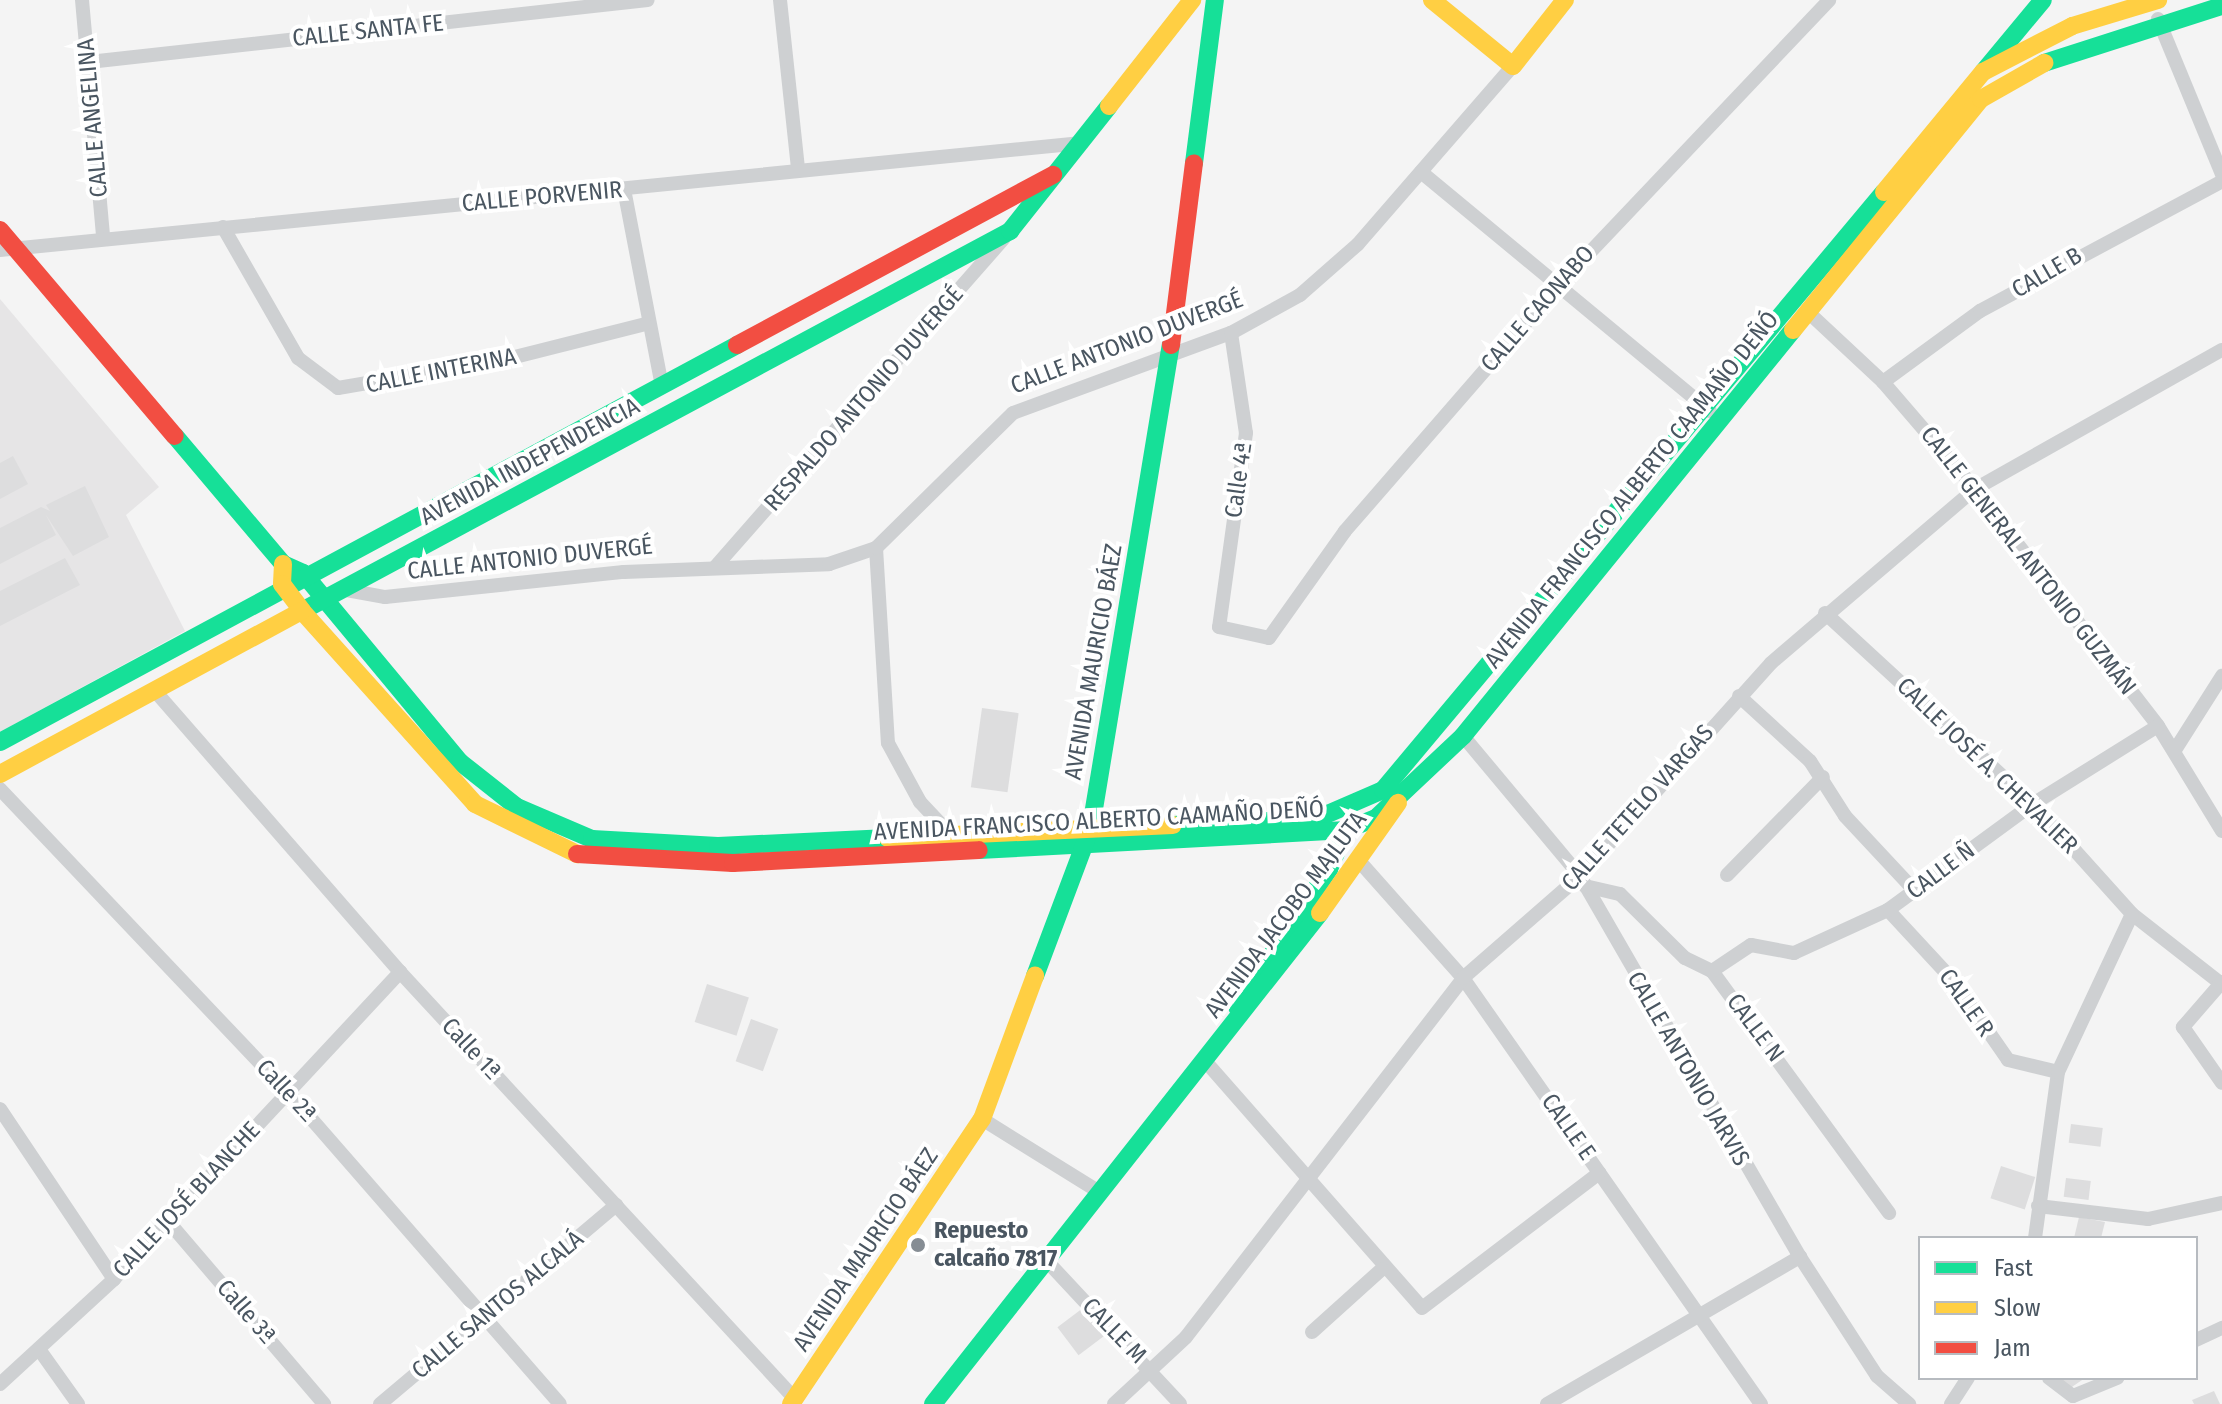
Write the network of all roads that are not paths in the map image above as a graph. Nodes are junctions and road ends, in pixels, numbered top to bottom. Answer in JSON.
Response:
{"nodes":[{"id":1,"x":82,"y":0,"type":"edge"},
{"id":2,"x":648,"y":0,"type":"edge"},
{"id":3,"x":780,"y":0,"type":"edge"},
{"id":4,"x":1192,"y":0,"type":"edge"},
{"id":5,"x":1215,"y":0,"type":"edge"},
{"id":6,"x":1432,"y":0,"type":"edge"},
{"id":7,"x":1565,"y":0,"type":"edge"},
{"id":8,"x":1829,"y":0,"type":"edge"},
{"id":9,"x":2043,"y":0,"type":"edge"},
{"id":10,"x":2141,"y":2,"type":"edge"},
{"id":11,"x":2222,"y":6,"type":"edge"},
{"id":12,"x":2156,"y":28,"type":"junction"},
{"id":13,"x":89,"y":62,"type":"junction"},
{"id":14,"x":1513,"y":66,"type":"junction"},
{"id":15,"x":1983,"y":72,"type":"junction"},
{"id":16,"x":1083,"y":143,"type":"junction"},
{"id":17,"x":798,"y":169,"type":"junction"},
{"id":18,"x":1063,"y":169,"type":"junction"},
{"id":19,"x":1421,"y":172,"type":"junction"},
{"id":20,"x":2222,"y":174,"type":"edge"},
{"id":21,"x":2222,"y":181,"type":"edge"},
{"id":22,"x":624,"y":189,"type":"junction"},
{"id":23,"x":223,"y":227,"type":"junction"},
{"id":24,"x":0,"y":230,"type":"edge"},
{"id":25,"x":1010,"y":231,"type":"junction"},
{"id":26,"x":103,"y":236,"type":"junction"},
{"id":27,"x":8,"y":249,"type":"edge"},
{"id":28,"x":1558,"y":286,"type":"junction"},
{"id":29,"x":1808,"y":312,"type":"junction"},
{"id":30,"x":645,"y":324,"type":"junction"},
{"id":31,"x":1231,"y":333,"type":"junction"},
{"id":32,"x":2222,"y":350,"type":"edge"},
{"id":33,"x":1170,"y":357,"type":"junction"},
{"id":34,"x":661,"y":382,"type":"junction"},
{"id":35,"x":1883,"y":382,"type":"junction"},
{"id":36,"x":1713,"y":414,"type":"junction"},
{"id":37,"x":1975,"y":489,"type":"junction"},
{"id":38,"x":876,"y":548,"type":"junction"},
{"id":39,"x":283,"y":564,"type":"junction"},
{"id":40,"x":716,"y":566,"type":"junction"},
{"id":41,"x":303,"y":573,"type":"junction"},
{"id":42,"x":282,"y":584,"type":"junction"},
{"id":43,"x":341,"y":588,"type":"junction"},
{"id":44,"x":323,"y":599,"type":"junction"},
{"id":45,"x":302,"y":611,"type":"junction"},
{"id":46,"x":1825,"y":613,"type":"junction"},
{"id":47,"x":1220,"y":628,"type":"joint"},
{"id":48,"x":2222,"y":676,"type":"edge"},
{"id":49,"x":155,"y":691,"type":"junction"},
{"id":50,"x":1739,"y":696,"type":"junction"},
{"id":51,"x":2158,"y":726,"type":"junction"},
{"id":52,"x":1463,"y":736,"type":"junction"},
{"id":53,"x":0,"y":742,"type":"edge"},
{"id":54,"x":2175,"y":750,"type":"junction"},
{"id":55,"x":0,"y":774,"type":"edge"},
{"id":56,"x":1823,"y":777,"type":"junction"},
{"id":57,"x":0,"y":789,"type":"edge"},
{"id":58,"x":1403,"y":795,"type":"junction"},
{"id":59,"x":2033,"y":804,"type":"junction"},
{"id":60,"x":1091,"y":827,"type":"junction"},
{"id":61,"x":1346,"y":830,"type":"junction"},
{"id":62,"x":2222,"y":831,"type":"edge"},
{"id":63,"x":950,"y":834,"type":"junction"},
{"id":64,"x":1082,"y":850,"type":"junction"},
{"id":65,"x":1360,"y":862,"type":"junction"},
{"id":66,"x":1727,"y":875,"type":"dead end"},
{"id":67,"x":1583,"y":881,"type":"junction"},
{"id":68,"x":1915,"y":891,"type":"junction"},
{"id":69,"x":1888,"y":910,"type":"junction"},
{"id":70,"x":2132,"y":914,"type":"junction"},
{"id":71,"x":1712,"y":971,"type":"junction"},
{"id":72,"x":400,"y":972,"type":"junction"},
{"id":73,"x":1463,"y":978,"type":"junction"},
{"id":74,"x":2220,"y":982,"type":"edge"},
{"id":75,"x":1206,"y":1062,"type":"junction"},
{"id":76,"x":2058,"y":1072,"type":"junction"},
{"id":77,"x":2222,"y":1083,"type":"edge"},
{"id":78,"x":287,"y":1091,"type":"junction"},
{"id":79,"x":0,"y":1109,"type":"edge"},
{"id":80,"x":982,"y":1119,"type":"junction"},
{"id":81,"x":1599,"y":1173,"type":"junction"},
{"id":82,"x":1308,"y":1183,"type":"junction"},
{"id":83,"x":1096,"y":1190,"type":"junction"},
{"id":84,"x":2222,"y":1203,"type":"edge"},
{"id":85,"x":616,"y":1205,"type":"junction"},
{"id":86,"x":2038,"y":1206,"type":"junction"},
{"id":87,"x":1889,"y":1213,"type":"dead end"},
{"id":88,"x":167,"y":1220,"type":"junction"},
{"id":89,"x":2035,"y":1236,"type":"edge"},
{"id":90,"x":1800,"y":1257,"type":"junction"},
{"id":91,"x":1045,"y":1259,"type":"junction"},
{"id":92,"x":1382,"y":1269,"type":"junction"},
{"id":93,"x":114,"y":1279,"type":"junction"},
{"id":94,"x":1695,"y":1312,"type":"junction"},
{"id":95,"x":488,"y":1316,"type":"junction"},
{"id":96,"x":2222,"y":1328,"type":"edge"},
{"id":97,"x":1312,"y":1332,"type":"dead end"},
{"id":98,"x":2198,"y":1339,"type":"edge"},
{"id":99,"x":41,"y":1352,"type":"junction"},
{"id":100,"x":1153,"y":1372,"type":"junction"},
{"id":101,"x":1967,"y":1380,"type":"edge"},
{"id":102,"x":2052,"y":1380,"type":"edge"},
{"id":103,"x":2112,"y":1380,"type":"edge"},
{"id":104,"x":0,"y":1384,"type":"edge"},
{"id":105,"x":949,"y":1384,"type":"junction"},
{"id":106,"x":793,"y":1402,"type":"edge"},
{"id":107,"x":1555,"y":1402,"type":"edge"},
{"id":108,"x":78,"y":1404,"type":"edge"},
{"id":109,"x":324,"y":1404,"type":"edge"},
{"id":110,"x":380,"y":1404,"type":"edge"},
{"id":111,"x":560,"y":1404,"type":"edge"},
{"id":112,"x":933,"y":1404,"type":"edge"},
{"id":113,"x":946,"y":1404,"type":"edge"},
{"id":114,"x":1114,"y":1404,"type":"edge"},
{"id":115,"x":1180,"y":1404,"type":"edge"},
{"id":116,"x":1761,"y":1404,"type":"edge"},
{"id":117,"x":1909,"y":1404,"type":"edge"},
{"id":118,"x":1951,"y":1404,"type":"edge"}],
"edges":[{"from":1,"to":13,"type":"street","name":"CALLE ANGELINA"},
{"from":2,"to":13,"type":"street","name":"CALLE SANTA FE"},
{"from":3,"to":17,"type":"street"},
{"from":4,"to":16,"type":"main road","name":"AVENIDA INDEPENDENCIA"},
{"from":5,"to":33,"type":"main road","name":"AVENIDA MAURICIO BÁEZ"},
{"from":6,"to":14,"type":"main road"},
{"from":7,"to":14,"type":"main road","name":"CALLE ANTONIO DUVERGÉ"},
{"from":8,"to":28,"type":"street","name":"CALLE CAONABO"},
{"from":9,"to":15,"type":"main road"},
{"from":10,"to":12,"type":"street"},
{"from":10,"to":15,"type":"main road","name":"AVENIDA FRANCISCO ALBERTO CAAMAÑO DEÑÓ"},
{"from":11,"to":12,"type":"main road","name":"AVENIDA FRANCISCO ALBERTO CAAMAÑO DEÑÓ"},
{"from":12,"to":20,"type":"street"},
{"from":12,"to":29,"type":"main road","name":"AVENIDA FRANCISCO ALBERTO CAAMAÑO DEÑÓ"},
{"from":13,"to":26,"type":"street","name":"CALLE ANGELINA"},
{"from":14,"to":19,"type":"street","name":"CALLE ANTONIO DUVERGÉ"},
{"from":15,"to":36,"type":"main road","name":"AVENIDA FRANCISCO ALBERTO CAAMAÑO DEÑÓ"},
{"from":16,"to":17,"type":"street","name":"CALLE PORVENIR"},
{"from":16,"to":18,"type":"main road","name":"AVENIDA INDEPENDENCIA"},
{"from":17,"to":22,"type":"street","name":"CALLE PORVENIR"},
{"from":18,"to":25,"type":"main road","name":"AVENIDA INDEPENDENCIA"},
{"from":18,"to":34,"type":"main road","name":"AVENIDA INDEPENDENCIA"},
{"from":19,"to":28,"type":"street"},
{"from":19,"to":31,"type":"street","name":"CALLE ANTONIO DUVERGÉ"},
{"from":21,"to":35,"type":"street","name":"CALLE B"},
{"from":22,"to":23,"type":"street","name":"CALLE PORVENIR"},
{"from":22,"to":30,"type":"street"},
{"from":23,"to":26,"type":"street","name":"CALLE PORVENIR"},
{"from":23,"to":30,"type":"street","name":"CALLE INTERINA"},
{"from":24,"to":27,"type":"main road","name":"AVENIDA FRANCISCO ALBERTO CAAMAÑO DEÑÓ"},
{"from":25,"to":40,"type":"street","name":"RESPALDO ANTONIO DUVERGÉ"},
{"from":25,"to":43,"type":"main road","name":"AVENIDA INDEPENDENCIA"},
{"from":26,"to":27,"type":"street","name":"CALLE PORVENIR"},
{"from":27,"to":39,"type":"main road","name":"AVENIDA FRANCISCO ALBERTO CAAMAÑO DEÑÓ"},
{"from":28,"to":36,"type":"street"},
{"from":28,"to":47,"type":"street","name":"CALLE CAONABO"},
{"from":29,"to":35,"type":"street","name":"CALLE GENERAL ANTONIO GUZMÁN"},
{"from":29,"to":36,"type":"main road","name":"AVENIDA FRANCISCO ALBERTO CAAMAÑO DEÑÓ"},
{"from":30,"to":34,"type":"street"},
{"from":31,"to":33,"type":"street","name":"CALLE ANTONIO DUVERGÉ"},
{"from":31,"to":47,"type":"street","name":"Calle 4ª"},
{"from":32,"to":37,"type":"street","name":"CALLE TETELO VARGAS"},
{"from":33,"to":38,"type":"street","name":"CALLE ANTONIO DUVERGÉ"},
{"from":33,"to":60,"type":"main road","name":"AVENIDA MAURICIO BÁEZ"},
{"from":34,"to":41,"type":"main road","name":"AVENIDA INDEPENDENCIA"},
{"from":35,"to":37,"type":"street","name":"CALLE GENERAL ANTONIO GUZMÁN"},
{"from":36,"to":52,"type":"main road","name":"AVENIDA FRANCISCO ALBERTO CAAMAÑO DEÑÓ"},
{"from":36,"to":60,"type":"main road","name":"AVENIDA FRANCISCO ALBERTO CAAMAÑO DEÑÓ"},
{"from":37,"to":46,"type":"street","name":"CALLE TETELO VARGAS"},
{"from":37,"to":51,"type":"street","name":"CALLE GENERAL ANTONIO GUZMÁN"},
{"from":38,"to":40,"type":"street","name":"CALLE ANTONIO DUVERGÉ"},
{"from":38,"to":63,"type":"street"},
{"from":39,"to":41,"type":"main road","name":"AVENIDA FRANCISCO ALBERTO CAAMAÑO DEÑÓ"},
{"from":39,"to":42,"type":"main road"},
{"from":40,"to":43,"type":"street","name":"CALLE ANTONIO DUVERGÉ"},
{"from":41,"to":42,"type":"main road","name":"AVENIDA INDEPENDENCIA"},
{"from":41,"to":44,"type":"main road","name":"AVENIDA FRANCISCO ALBERTO CAAMAÑO DEÑÓ"},
{"from":42,"to":45,"type":"main road","name":"AVENIDA FRANCISCO ALBERTO CAAMAÑO DEÑÓ"},
{"from":42,"to":53,"type":"main road","name":"AVENIDA INDEPENDENCIA"},
{"from":43,"to":44,"type":"main road","name":"AVENIDA INDEPENDENCIA"},
{"from":44,"to":45,"type":"main road","name":"AVENIDA INDEPENDENCIA"},
{"from":44,"to":63,"type":"main road","name":"AVENIDA FRANCISCO ALBERTO CAAMAÑO DEÑÓ"},
{"from":45,"to":49,"type":"main road","name":"AVENIDA INDEPENDENCIA"},
{"from":45,"to":64,"type":"main road","name":"AVENIDA FRANCISCO ALBERTO CAAMAÑO DEÑÓ"},
{"from":46,"to":50,"type":"street","name":"CALLE TETELO VARGAS"},
{"from":46,"to":59,"type":"street","name":"CALLE JOSÉ A. CHEVALIER"},
{"from":48,"to":54,"type":"street"},
{"from":49,"to":55,"type":"main road","name":"AVENIDA INDEPENDENCIA"},
{"from":49,"to":72,"type":"street","name":"Calle 1ª"},
{"from":50,"to":56,"type":"street"},
{"from":50,"to":67,"type":"street","name":"CALLE TETELO VARGAS"},
{"from":51,"to":54,"type":"street","name":"CALLE GENERAL ANTONIO GUZMÁN"},
{"from":51,"to":59,"type":"street","name":"CALLE Ñ"},
{"from":52,"to":58,"type":"main road","name":"AVENIDA FRANCISCO ALBERTO CAAMAÑO DEÑÓ"},
{"from":52,"to":67,"type":"street","name":"CALLE ANTONIO JARVIS"},
{"from":54,"to":62,"type":"street","name":"CALLE GENERAL ANTONIO GUZMÁN"},
{"from":56,"to":66,"type":"street"},
{"from":56,"to":68,"type":"street"},
{"from":57,"to":78,"type":"street","name":"Calle 2ª"},
{"from":58,"to":61,"type":"main road","name":"AVENIDA FRANCISCO ALBERTO CAAMAÑO DEÑÓ"},
{"from":58,"to":65,"type":"main road","name":"AVENIDA JACOBO MAJLUTA"},
{"from":59,"to":68,"type":"street","name":"CALLE Ñ"},
{"from":59,"to":70,"type":"street","name":"CALLE JOSÉ A. CHEVALIER"},
{"from":60,"to":63,"type":"main road","name":"AVENIDA FRANCISCO ALBERTO CAAMAÑO DEÑÓ"},
{"from":60,"to":64,"type":"main road","name":"AVENIDA MAURICIO BÁEZ"},
{"from":61,"to":64,"type":"main road","name":"AVENIDA FRANCISCO ALBERTO CAAMAÑO DEÑÓ"},
{"from":61,"to":75,"type":"main road","name":"AVENIDA JACOBO MAJLUTA"},
{"from":64,"to":80,"type":"main road","name":"AVENIDA MAURICIO BÁEZ"},
{"from":65,"to":73,"type":"street","name":"CALLE E"},
{"from":65,"to":75,"type":"main road","name":"AVENIDA JACOBO MAJLUTA"},
{"from":67,"to":71,"type":"street","name":"CALLE N"},
{"from":67,"to":73,"type":"street","name":"CALLE TETELO VARGAS"},
{"from":67,"to":90,"type":"street","name":"CALLE ANTONIO JARVIS"},
{"from":68,"to":69,"type":"street","name":"CALLE Ñ"},
{"from":69,"to":71,"type":"street","name":"CALLE Ñ"},
{"from":69,"to":76,"type":"street","name":"CALLE R"},
{"from":70,"to":74,"type":"street","name":"CALLE JOSÉ A. CHEVALIER"},
{"from":70,"to":76,"type":"street"},
{"from":71,"to":87,"type":"street","name":"CALLE N"},
{"from":72,"to":78,"type":"street","name":"CALLE JOSÉ BLANCHE"},
{"from":72,"to":85,"type":"street","name":"Calle 1ª"},
{"from":73,"to":81,"type":"street","name":"CALLE E"},
{"from":73,"to":82,"type":"street","name":"CALLE TETELO VARGAS"},
{"from":74,"to":77,"type":"street"},
{"from":75,"to":82,"type":"street"},
{"from":75,"to":83,"type":"main road","name":"AVENIDA JACOBO MAJLUTA"},
{"from":76,"to":86,"type":"street"},
{"from":78,"to":88,"type":"street","name":"CALLE JOSÉ BLANCHE"},
{"from":78,"to":95,"type":"street","name":"Calle 2ª"},
{"from":79,"to":93,"type":"street"},
{"from":80,"to":83,"type":"street"},
{"from":80,"to":106,"type":"main road","name":"AVENIDA MAURICIO BÁEZ"},
{"from":81,"to":92,"type":"street"},
{"from":81,"to":94,"type":"street","name":"CALLE E"},
{"from":82,"to":92,"type":"street"},
{"from":82,"to":100,"type":"street","name":"CALLE TETELO VARGAS"},
{"from":83,"to":91,"type":"main road","name":"AVENIDA JACOBO MAJLUTA"},
{"from":84,"to":86,"type":"street"},
{"from":85,"to":95,"type":"street","name":"CALLE SANTOS ALCALÁ"},
{"from":85,"to":106,"type":"street","name":"Calle 1ª"},
{"from":86,"to":89,"type":"street"},
{"from":88,"to":93,"type":"street","name":"CALLE JOSÉ BLANCHE"},
{"from":88,"to":109,"type":"street","name":"Calle 3ª"},
{"from":90,"to":94,"type":"street"},
{"from":90,"to":117,"type":"street","name":"CALLE ANTONIO JARVIS"},
{"from":91,"to":100,"type":"street","name":"CALLE M"},
{"from":91,"to":105,"type":"main road","name":"AVENIDA JACOBO MAJLUTA"},
{"from":92,"to":97,"type":"street"},
{"from":93,"to":99,"type":"street","name":"CALLE JOSÉ BLANCHE"},
{"from":94,"to":107,"type":"street"},
{"from":94,"to":116,"type":"street","name":"CALLE E"},
{"from":95,"to":110,"type":"street","name":"CALLE SANTOS ALCALÁ"},
{"from":95,"to":111,"type":"street","name":"Calle 2ª"},
{"from":96,"to":98,"type":"street"},
{"from":99,"to":104,"type":"street","name":"CALLE JOSÉ BLANCHE"},
{"from":99,"to":108,"type":"street"},
{"from":100,"to":114,"type":"street","name":"CALLE TETELO VARGAS"},
{"from":100,"to":115,"type":"street","name":"CALLE M"},
{"from":101,"to":118,"type":"street"},
{"from":102,"to":103,"type":"street"},
{"from":105,"to":112,"type":"main road","name":"AVENIDA JACOBO MAJLUTA"},
{"from":105,"to":113,"type":"street"}]}
